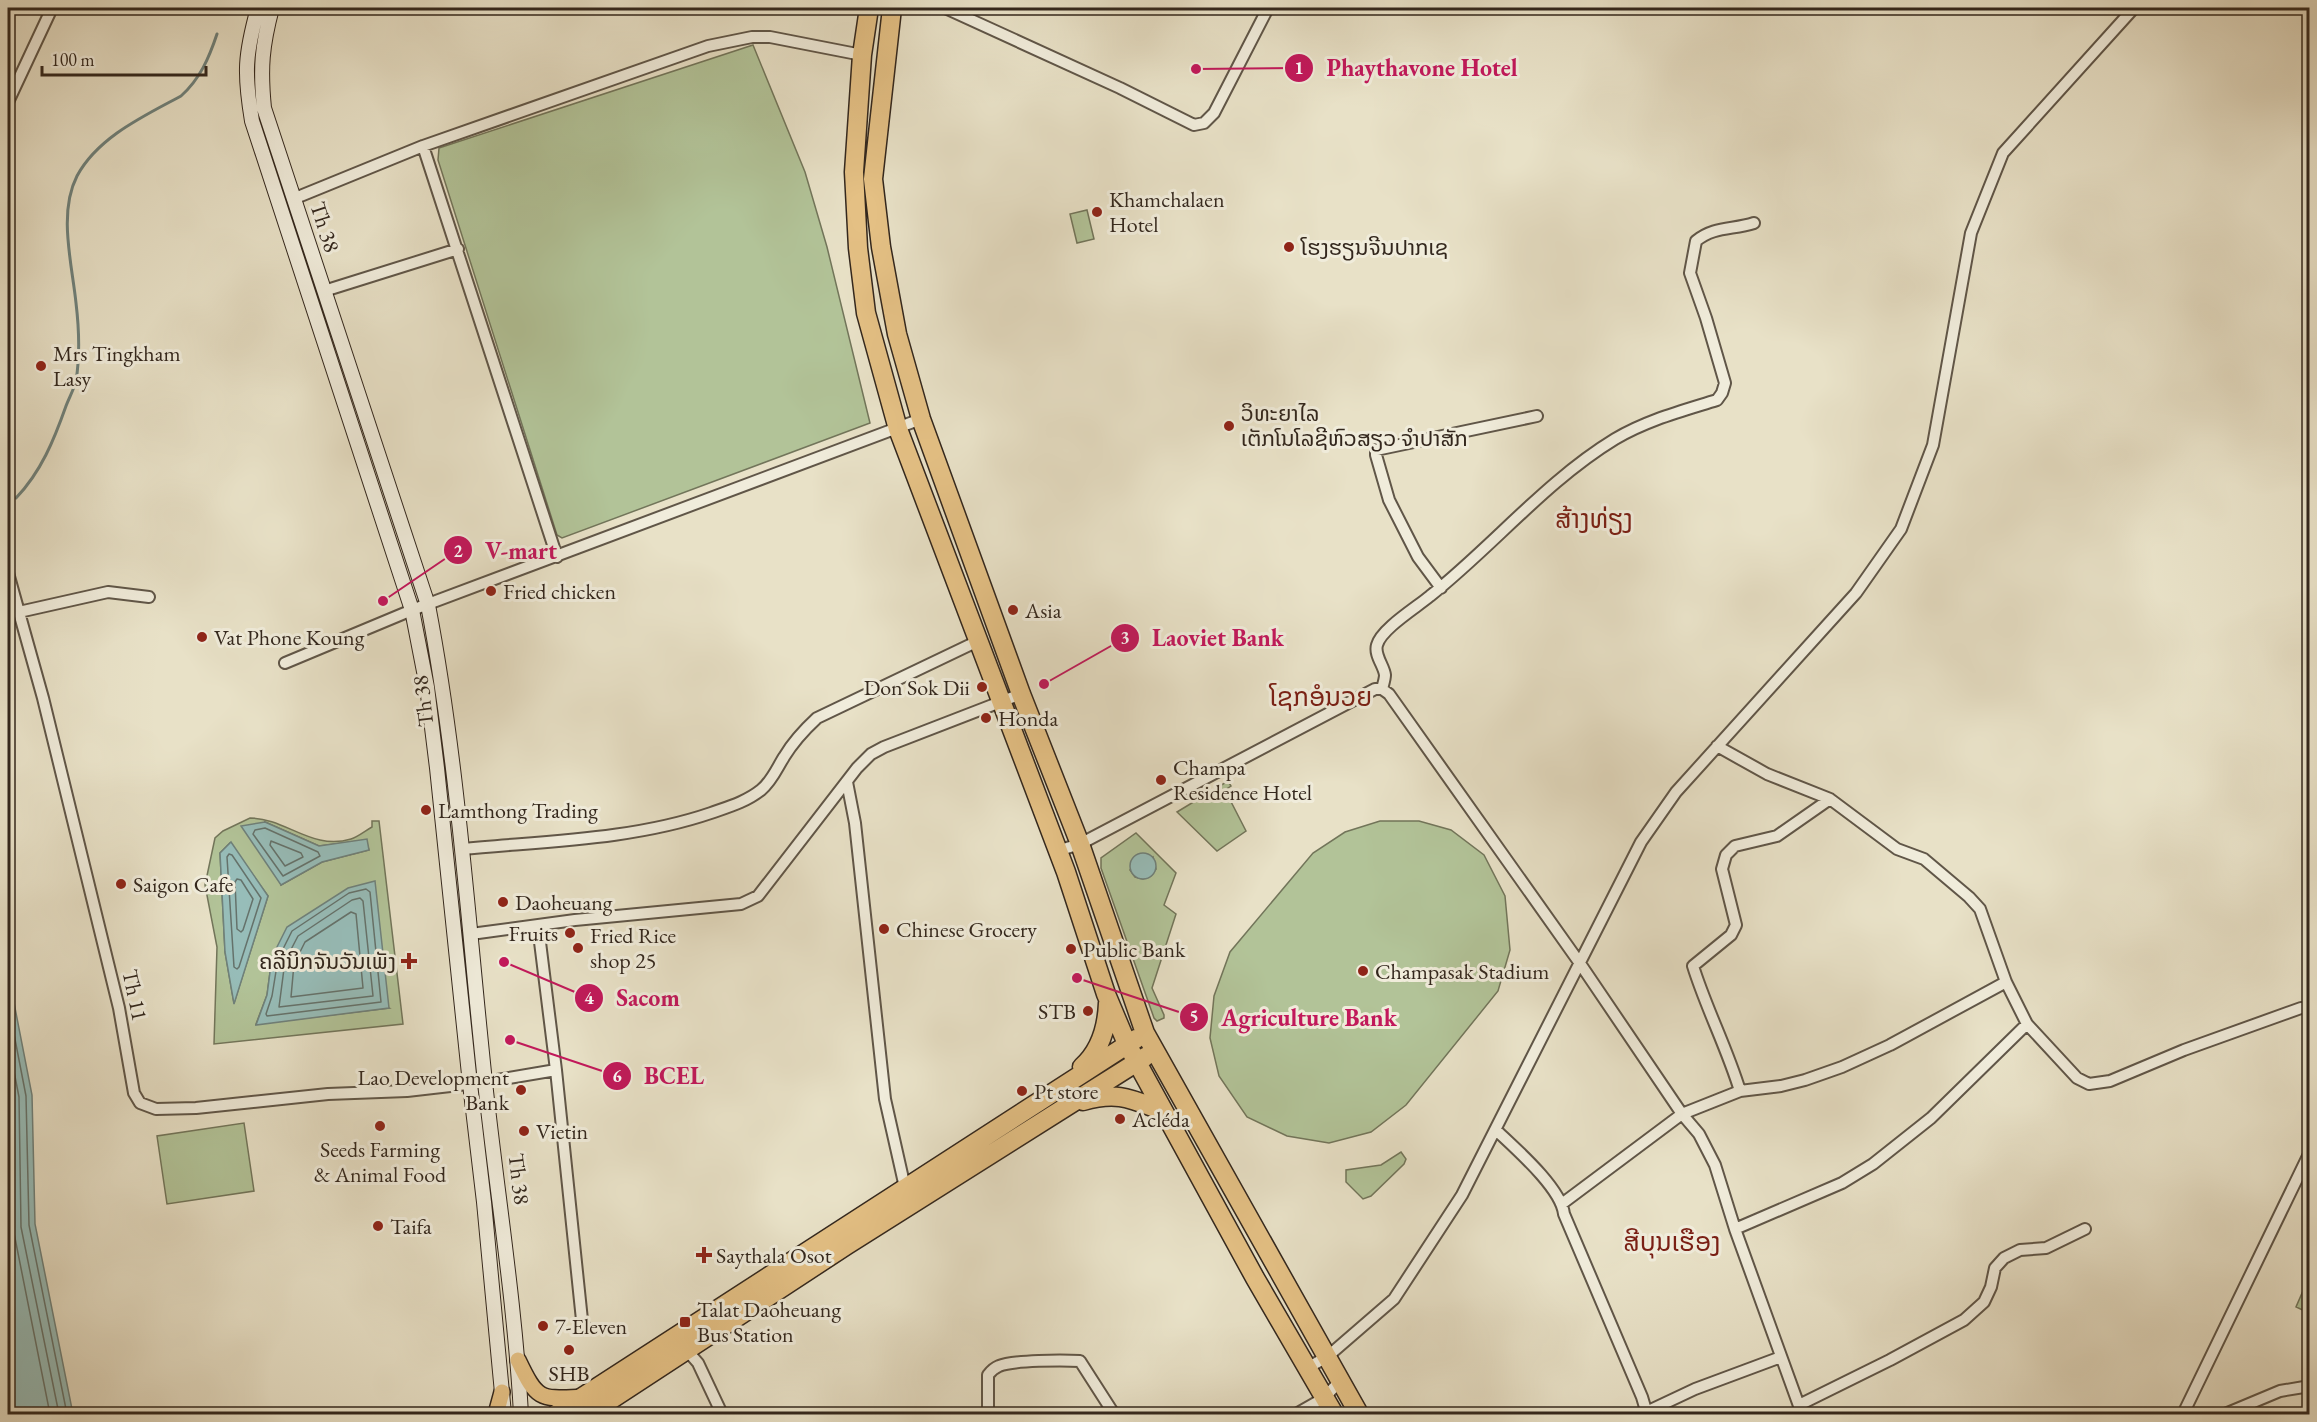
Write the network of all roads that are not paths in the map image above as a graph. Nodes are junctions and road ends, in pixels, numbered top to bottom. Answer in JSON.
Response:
{"nodes":[{"id":1,"x":52,"y":8,"type":"edge"},
{"id":2,"x":258,"y":8,"type":"edge"},
{"id":3,"x":272,"y":8,"type":"edge"},
{"id":4,"x":869,"y":8,"type":"edge"},
{"id":5,"x":892,"y":8,"type":"edge"},
{"id":6,"x":945,"y":8,"type":"edge"},
{"id":7,"x":1268,"y":8,"type":"edge"},
{"id":8,"x":2134,"y":8,"type":"edge"},
{"id":9,"x":862,"y":55,"type":"junction"},
{"id":10,"x":8,"y":102,"type":"edge"},
{"id":11,"x":423,"y":146,"type":"junction"},
{"id":12,"x":293,"y":199,"type":"junction"},
{"id":13,"x":1754,"y":223,"type":"dead end"},
{"id":14,"x":458,"y":249,"type":"junction"},
{"id":15,"x":324,"y":291,"type":"junction"},
{"id":16,"x":1537,"y":416,"type":"dead end"},
{"id":17,"x":921,"y":419,"type":"junction"},
{"id":18,"x":898,"y":429,"type":"junction"},
{"id":19,"x":557,"y":557,"type":"junction"},
{"id":20,"x":8,"y":573,"type":"edge"},
{"id":21,"x":1440,"y":588,"type":"junction"},
{"id":22,"x":149,"y":597,"type":"dead end"},
{"id":23,"x":428,"y":605,"type":"junction"},
{"id":24,"x":412,"y":610,"type":"junction"},
{"id":25,"x":19,"y":612,"type":"junction"},
{"id":26,"x":978,"y":641,"type":"junction"},
{"id":27,"x":285,"y":663,"type":"dead end"},
{"id":28,"x":1383,"y":689,"type":"junction"},
{"id":29,"x":1021,"y":694,"type":"junction"},
{"id":30,"x":1002,"y":702,"type":"junction"},
{"id":31,"x":1717,"y":746,"type":"junction"},
{"id":32,"x":847,"y":782,"type":"junction"},
{"id":33,"x":1830,"y":799,"type":"junction"},
{"id":34,"x":1080,"y":844,"type":"junction"},
{"id":35,"x":462,"y":849,"type":"junction"},
{"id":36,"x":1057,"y":851,"type":"junction"},
{"id":37,"x":538,"y":926,"type":"junction"},
{"id":38,"x":471,"y":934,"type":"junction"},
{"id":39,"x":1579,"y":962,"type":"junction"},
{"id":40,"x":2006,"y":982,"type":"junction"},
{"id":41,"x":1108,"y":999,"type":"junction"},
{"id":42,"x":2310,"y":1008,"type":"edge"},
{"id":43,"x":2027,"y":1024,"type":"junction"},
{"id":44,"x":1145,"y":1033,"type":"junction"},
{"id":45,"x":1127,"y":1044,"type":"junction"},
{"id":46,"x":1155,"y":1051,"type":"junction"},
{"id":47,"x":1137,"y":1062,"type":"junction"},
{"id":48,"x":556,"y":1071,"type":"junction"},
{"id":49,"x":485,"y":1082,"type":"junction"},
{"id":50,"x":470,"y":1084,"type":"junction"},
{"id":51,"x":1058,"y":1088,"type":"junction"},
{"id":52,"x":1740,"y":1091,"type":"junction"},
{"id":53,"x":1067,"y":1106,"type":"junction"},
{"id":54,"x":1163,"y":1111,"type":"junction"},
{"id":55,"x":1682,"y":1114,"type":"junction"},
{"id":56,"x":1496,"y":1130,"type":"junction"},
{"id":57,"x":2310,"y":1152,"type":"edge"},
{"id":58,"x":908,"y":1196,"type":"junction"},
{"id":59,"x":1563,"y":1203,"type":"junction"},
{"id":60,"x":1735,"y":1229,"type":"junction"},
{"id":61,"x":2085,"y":1229,"type":"dead end"},
{"id":62,"x":586,"y":1330,"type":"dead end"},
{"id":63,"x":682,"y":1345,"type":"junction"},
{"id":64,"x":1328,"y":1357,"type":"junction"},
{"id":65,"x":1780,"y":1357,"type":"junction"},
{"id":66,"x":518,"y":1360,"type":"junction"},
{"id":67,"x":1307,"y":1368,"type":"junction"},
{"id":68,"x":1341,"y":1380,"type":"junction"},
{"id":69,"x":2310,"y":1386,"type":"edge"},
{"id":70,"x":502,"y":1392,"type":"junction"},
{"id":71,"x":585,"y":1396,"type":"junction"},
{"id":72,"x":1324,"y":1398,"type":"junction"},
{"id":73,"x":1801,"y":1410,"type":"edge"},
{"id":74,"x":496,"y":1414,"type":"edge"},
{"id":75,"x":504,"y":1414,"type":"edge"},
{"id":76,"x":521,"y":1414,"type":"edge"},
{"id":77,"x":556,"y":1414,"type":"edge"},
{"id":78,"x":589,"y":1414,"type":"edge"},
{"id":79,"x":722,"y":1414,"type":"edge"},
{"id":80,"x":988,"y":1414,"type":"edge"},
{"id":81,"x":1114,"y":1414,"type":"edge"},
{"id":82,"x":1296,"y":1414,"type":"edge"},
{"id":83,"x":1334,"y":1414,"type":"edge"},
{"id":84,"x":1359,"y":1414,"type":"edge"},
{"id":85,"x":1645,"y":1414,"type":"edge"},
{"id":86,"x":2183,"y":1414,"type":"edge"},
{"id":87,"x":2225,"y":1414,"type":"edge"}],
"edges":[{"from":1,"to":10,"type":"street"},
{"from":2,"to":24,"type":"street","name":"Th 38"},
{"from":3,"to":12,"type":"street","name":"Th 38"},
{"from":4,"to":9,"type":"highway"},
{"from":5,"to":17,"type":"highway"},
{"from":6,"to":7,"type":"street"},
{"from":8,"to":31,"type":"street"},
{"from":9,"to":11,"type":"street"},
{"from":9,"to":18,"type":"highway"},
{"from":11,"to":12,"type":"street"},
{"from":11,"to":14,"type":"street"},
{"from":12,"to":15,"type":"street","name":"Th 38"},
{"from":13,"to":21,"type":"street"},
{"from":14,"to":15,"type":"street"},
{"from":14,"to":19,"type":"street"},
{"from":15,"to":23,"type":"street","name":"Th 38"},
{"from":16,"to":21,"type":"street"},
{"from":17,"to":18,"type":"street"},
{"from":17,"to":29,"type":"highway"},
{"from":18,"to":19,"type":"street"},
{"from":18,"to":26,"type":"highway"},
{"from":19,"to":23,"type":"street"},
{"from":20,"to":25,"type":"street","name":"Th 11"},
{"from":21,"to":28,"type":"street"},
{"from":22,"to":25,"type":"street"},
{"from":23,"to":24,"type":"street"},
{"from":23,"to":35,"type":"street","name":"Th 38"},
{"from":24,"to":27,"type":"street"},
{"from":24,"to":50,"type":"street","name":"Th 38"},
{"from":25,"to":50,"type":"street","name":"Th 11"},
{"from":26,"to":30,"type":"highway"},
{"from":26,"to":35,"type":"street"},
{"from":28,"to":34,"type":"street"},
{"from":28,"to":39,"type":"street"},
{"from":29,"to":30,"type":"street"},
{"from":29,"to":34,"type":"highway"},
{"from":30,"to":32,"type":"street"},
{"from":30,"to":36,"type":"highway"},
{"from":31,"to":33,"type":"street"},
{"from":31,"to":39,"type":"street"},
{"from":32,"to":37,"type":"street"},
{"from":32,"to":58,"type":"street"},
{"from":33,"to":40,"type":"street"},
{"from":33,"to":52,"type":"street"},
{"from":34,"to":36,"type":"street"},
{"from":34,"to":44,"type":"highway"},
{"from":35,"to":38,"type":"street","name":"Th 38"},
{"from":36,"to":41,"type":"highway"},
{"from":37,"to":38,"type":"street"},
{"from":37,"to":48,"type":"street"},
{"from":38,"to":49,"type":"street","name":"Th 38"},
{"from":39,"to":55,"type":"street"},
{"from":39,"to":56,"type":"street"},
{"from":40,"to":43,"type":"street"},
{"from":40,"to":52,"type":"street"},
{"from":41,"to":45,"type":"highway"},
{"from":41,"to":51,"type":"highway"},
{"from":42,"to":43,"type":"street"},
{"from":43,"to":60,"type":"street"},
{"from":44,"to":45,"type":"highway"},
{"from":44,"to":46,"type":"highway"},
{"from":45,"to":47,"type":"highway"},
{"from":45,"to":51,"type":"highway"},
{"from":46,"to":47,"type":"highway"},
{"from":46,"to":64,"type":"highway"},
{"from":47,"to":53,"type":"highway"},
{"from":47,"to":54,"type":"highway"},
{"from":48,"to":49,"type":"street","name":"Th 11"},
{"from":48,"to":62,"type":"street"},
{"from":49,"to":50,"type":"street","name":"Th 11"},
{"from":49,"to":66,"type":"street","name":"Th 38"},
{"from":50,"to":70,"type":"street","name":"Th 38"},
{"from":51,"to":58,"type":"highway"},
{"from":52,"to":55,"type":"street"},
{"from":53,"to":54,"type":"highway"},
{"from":53,"to":58,"type":"highway"},
{"from":54,"to":67,"type":"highway"},
{"from":55,"to":59,"type":"street"},
{"from":55,"to":60,"type":"street"},
{"from":56,"to":59,"type":"street"},
{"from":56,"to":64,"type":"street"},
{"from":57,"to":86,"type":"street"},
{"from":58,"to":63,"type":"highway"},
{"from":59,"to":85,"type":"street"},
{"from":60,"to":65,"type":"street"},
{"from":61,"to":73,"type":"street"},
{"from":63,"to":71,"type":"highway"},
{"from":63,"to":78,"type":"highway"},
{"from":63,"to":79,"type":"street"},
{"from":64,"to":67,"type":"street"},
{"from":64,"to":68,"type":"highway"},
{"from":65,"to":73,"type":"street"},
{"from":65,"to":85,"type":"street"},
{"from":66,"to":71,"type":"main road"},
{"from":66,"to":76,"type":"street","name":"Th 38"},
{"from":67,"to":72,"type":"highway"},
{"from":68,"to":72,"type":"street"},
{"from":68,"to":84,"type":"highway"},
{"from":69,"to":87,"type":"street"},
{"from":70,"to":74,"type":"main road"},
{"from":70,"to":75,"type":"street","name":"Th 38"},
{"from":71,"to":77,"type":"highway"},
{"from":72,"to":82,"type":"street"},
{"from":72,"to":83,"type":"highway"},
{"from":80,"to":81,"type":"street"}]}
